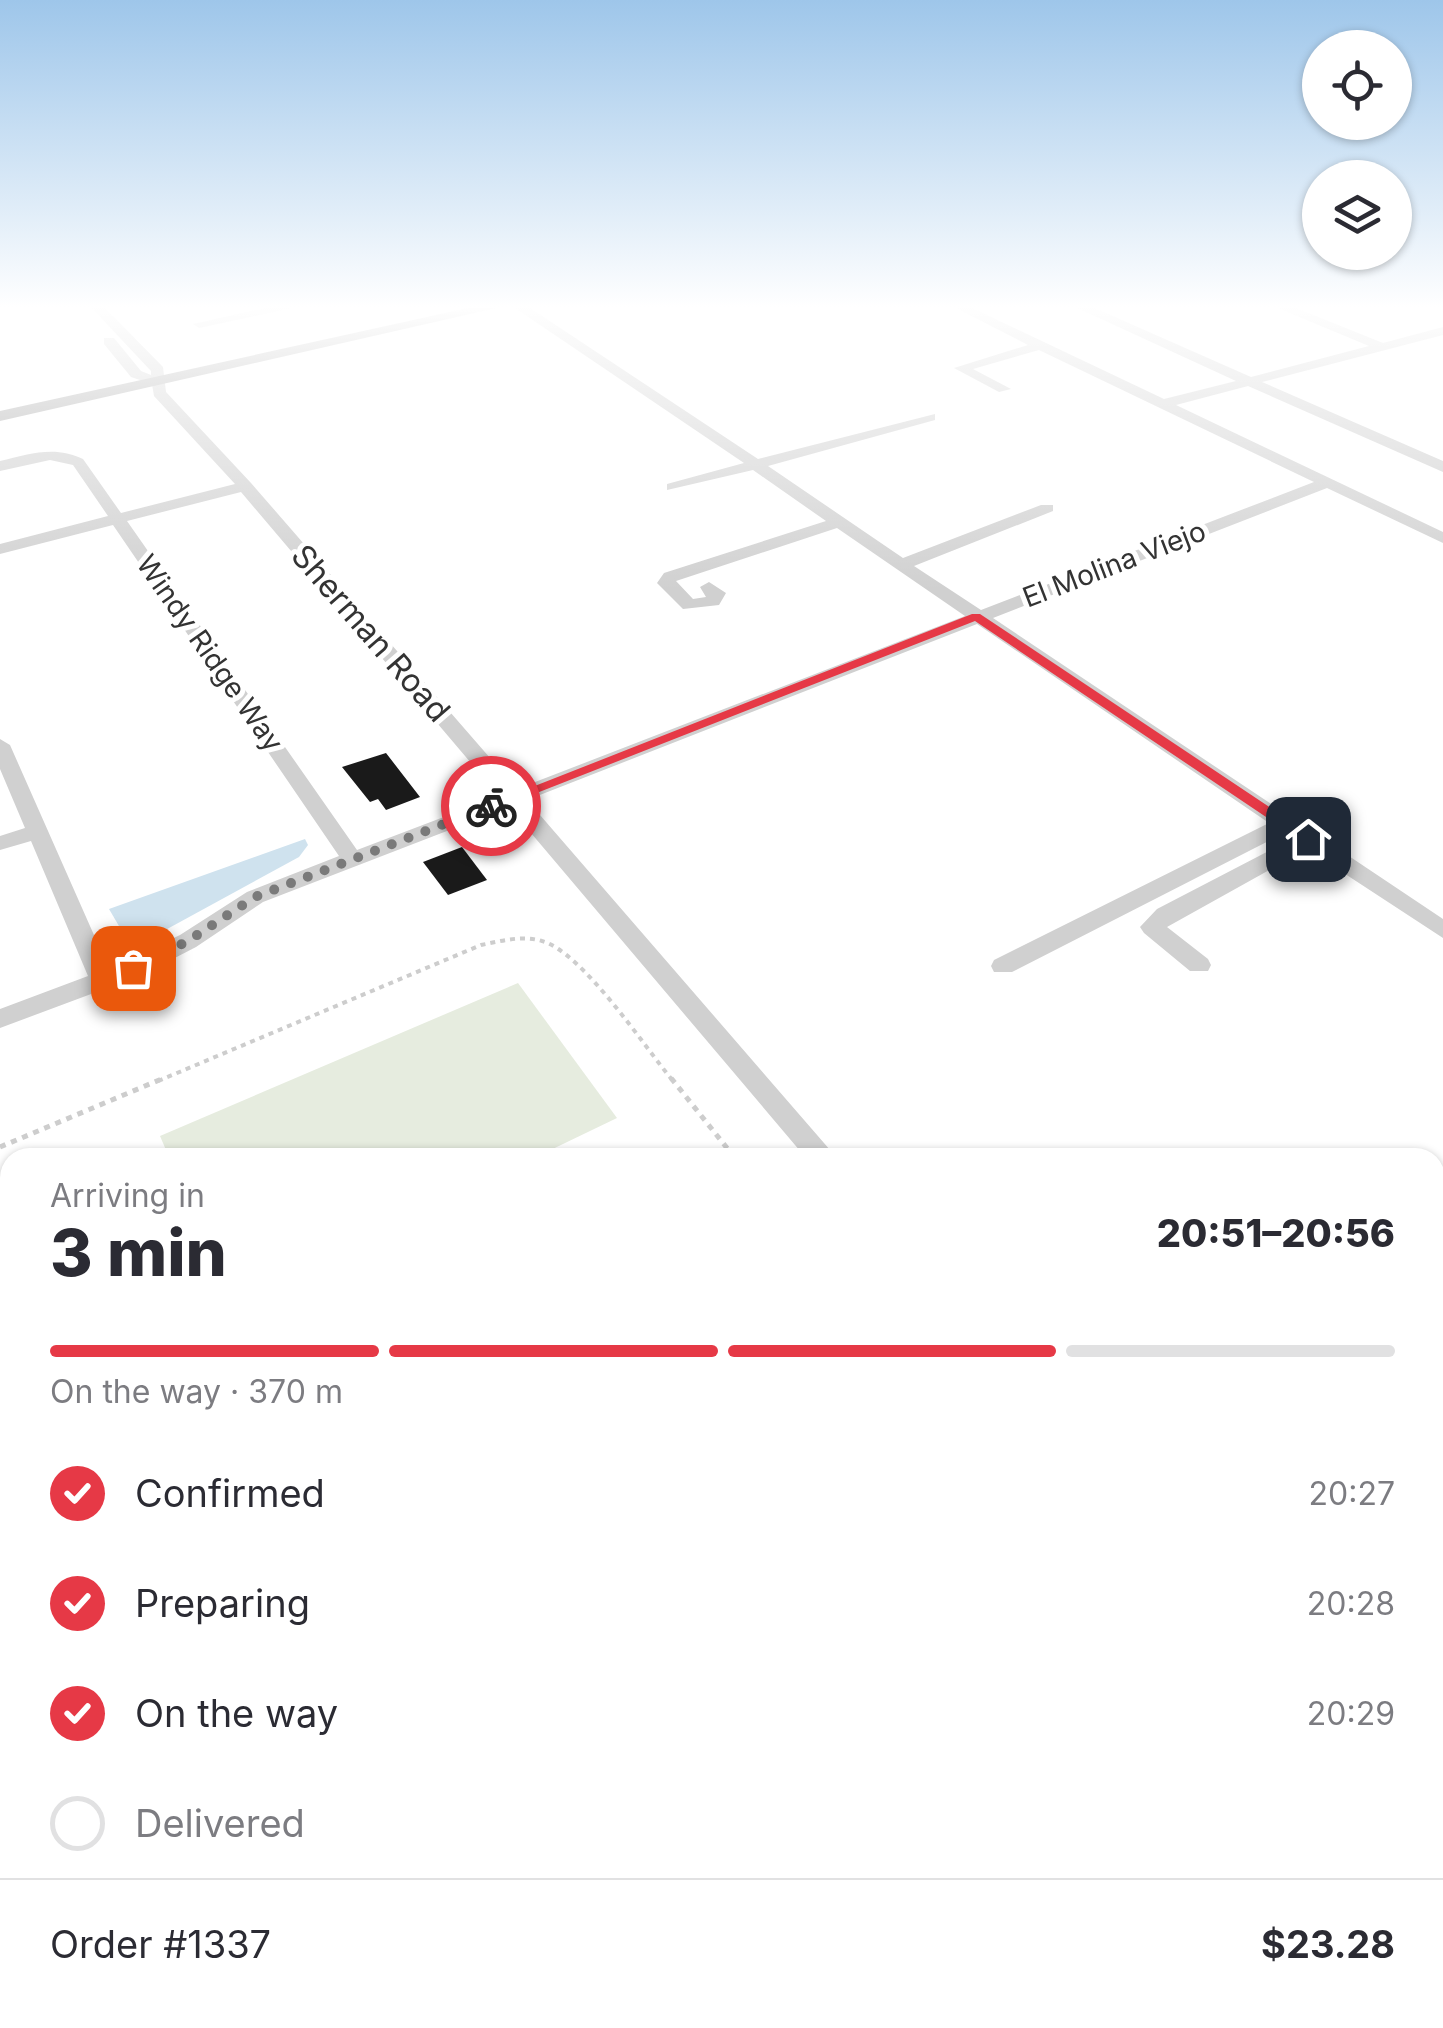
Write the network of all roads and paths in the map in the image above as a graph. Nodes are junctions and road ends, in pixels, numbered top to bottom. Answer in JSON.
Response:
{"nodes":[{"id":1,"x":68,"y":401,"type":"edge"},
{"id":2,"x":166,"y":401,"type":"edge"},
{"id":3,"x":664,"y":401,"type":"edge"},
{"id":4,"x":1159,"y":401,"type":"edge"},
{"id":5,"x":1179,"y":401,"type":"edge"},
{"id":6,"x":1297,"y":401,"type":"edge"},
{"id":7,"x":1166,"y":404,"type":"junction"},
{"id":8,"x":0,"y":416,"type":"edge"},
{"id":9,"x":930,"y":417,"type":"dead end"},
{"id":10,"x":0,"y":466,"type":"edge"},
{"id":11,"x":755,"y":466,"type":"junction"},
{"id":12,"x":1443,"y":467,"type":"edge"},
{"id":13,"x":1326,"y":483,"type":"junction"},
{"id":14,"x":245,"y":486,"type":"junction"},
{"id":15,"x":672,"y":487,"type":"dead end"},
{"id":16,"x":1046,"y":508,"type":"dead end"},
{"id":17,"x":118,"y":518,"type":"junction"},
{"id":18,"x":838,"y":522,"type":"junction"},
{"id":19,"x":1443,"y":538,"type":"edge"},
{"id":20,"x":0,"y":549,"type":"edge"},
{"id":21,"x":901,"y":566,"type":"junction"},
{"id":22,"x":709,"y":587,"type":"dead end"},
{"id":23,"x":976,"y":616,"type":"junction"},
{"id":24,"x":0,"y":745,"type":"edge"},
{"id":25,"x":511,"y":797,"type":"junction"},
{"id":26,"x":1285,"y":824,"type":"junction"},
{"id":27,"x":37,"y":831,"type":"junction"},
{"id":28,"x":1308,"y":839,"type":"junction"},
{"id":29,"x":0,"y":843,"type":"edge"},
{"id":30,"x":350,"y":857,"type":"junction"},
{"id":31,"x":1443,"y":930,"type":"edge"},
{"id":32,"x":1199,"y":965,"type":"dead end"},
{"id":33,"x":1004,"y":966,"type":"dead end"},
{"id":34,"x":102,"y":980,"type":"junction"},
{"id":35,"x":0,"y":1019,"type":"edge"},
{"id":36,"x":0,"y":1147,"type":"edge"},
{"id":37,"x":727,"y":1148,"type":"edge"},
{"id":38,"x":813,"y":1148,"type":"edge"}],
"edges":[{"from":1,"to":8,"type":"main road"},
{"from":2,"to":14,"type":"street","name":"Sherman Road"},
{"from":3,"to":11,"type":"street"},
{"from":4,"to":7,"type":"street"},
{"from":5,"to":7,"type":"street"},
{"from":6,"to":12,"type":"street"},
{"from":7,"to":13,"type":"street"},
{"from":9,"to":11,"type":"street"},
{"from":10,"to":17,"type":"street","name":"Windy Ridge Way"},
{"from":11,"to":15,"type":"street"},
{"from":11,"to":18,"type":"street"},
{"from":13,"to":19,"type":"street"},
{"from":13,"to":23,"type":"street","name":"El Molina Viejo"},
{"from":14,"to":17,"type":"street"},
{"from":14,"to":25,"type":"street","name":"Sherman Road"},
{"from":16,"to":21,"type":"street"},
{"from":17,"to":20,"type":"street"},
{"from":17,"to":30,"type":"street","name":"Windy Ridge Way"},
{"from":18,"to":21,"type":"street"},
{"from":18,"to":22,"type":"street"},
{"from":21,"to":23,"type":"street"},
{"from":23,"to":25,"type":"street","name":"El Molina Viejo"},
{"from":23,"to":26,"type":"street"},
{"from":24,"to":27,"type":"street"},
{"from":25,"to":30,"type":"street","name":"El Molina Viejo"},
{"from":25,"to":38,"type":"street","name":"Sherman Road"},
{"from":26,"to":28,"type":"street"},
{"from":26,"to":33,"type":"street"},
{"from":27,"to":29,"type":"street"},
{"from":27,"to":34,"type":"street"},
{"from":28,"to":31,"type":"street"},
{"from":28,"to":32,"type":"street"},
{"from":30,"to":34,"type":"street","name":"El Molina Viejo"},
{"from":34,"to":35,"type":"street","name":"El Molina Viejo"},
{"from":36,"to":37,"type":"path"}]}
